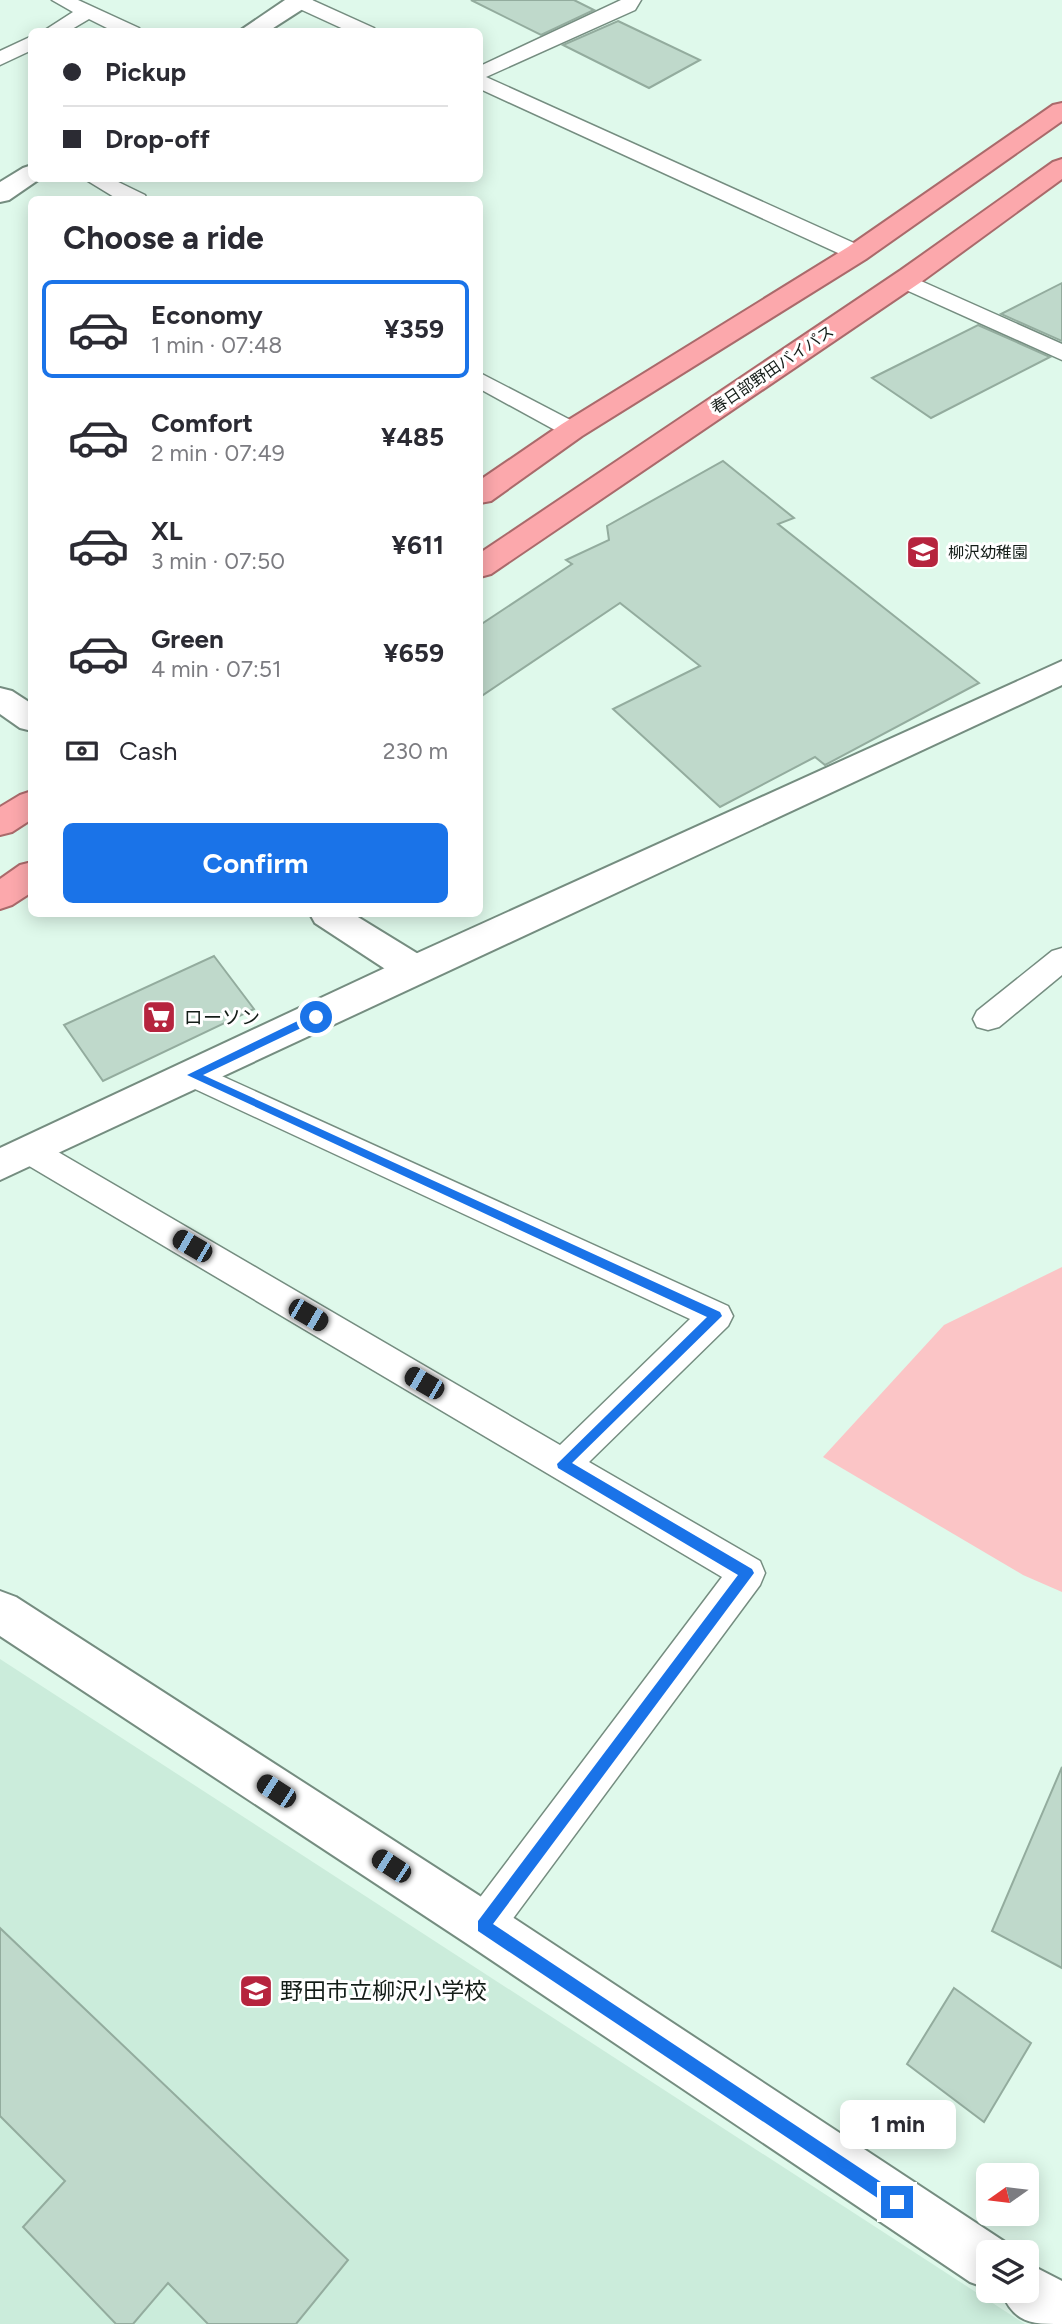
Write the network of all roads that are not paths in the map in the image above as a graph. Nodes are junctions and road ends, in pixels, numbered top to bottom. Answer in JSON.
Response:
{"nodes":[{"id":1,"x":62,"y":0,"type":"edge"},
{"id":2,"x":298,"y":0,"type":"edge"},
{"id":3,"x":631,"y":0,"type":"edge"},
{"id":4,"x":88,"y":12,"type":"junction"},
{"id":5,"x":58,"y":28,"type":"edge"},
{"id":6,"x":123,"y":28,"type":"edge"},
{"id":7,"x":256,"y":28,"type":"edge"},
{"id":8,"x":358,"y":28,"type":"edge"},
{"id":9,"x":28,"y":44,"type":"edge"},
{"id":10,"x":0,"y":59,"type":"edge"},
{"id":11,"x":483,"y":72,"type":"edge"},
{"id":12,"x":483,"y":83,"type":"edge"},
{"id":13,"x":1058,"y":98,"type":"edge"},
{"id":14,"x":1062,"y":167,"type":"edge"},
{"id":15,"x":28,"y":176,"type":"edge"},
{"id":16,"x":101,"y":182,"type":"edge"},
{"id":17,"x":1062,"y":183,"type":"edge"},
{"id":18,"x":0,"y":194,"type":"edge"},
{"id":19,"x":128,"y":196,"type":"edge"},
{"id":20,"x":858,"y":253,"type":"junction"},
{"id":21,"x":907,"y":278,"type":"junction"},
{"id":22,"x":1062,"y":354,"type":"edge"},
{"id":23,"x":483,"y":382,"type":"edge"},
{"id":24,"x":572,"y":430,"type":"junction"},
{"id":25,"x":483,"y":492,"type":"edge"},
{"id":26,"x":483,"y":565,"type":"edge"},
{"id":27,"x":1062,"y":672,"type":"edge"},
{"id":28,"x":0,"y":699,"type":"edge"},
{"id":29,"x":28,"y":717,"type":"edge"},
{"id":30,"x":28,"y":806,"type":"edge"},
{"id":31,"x":0,"y":823,"type":"edge"},
{"id":32,"x":28,"y":877,"type":"edge"},
{"id":33,"x":0,"y":896,"type":"edge"},
{"id":34,"x":332,"y":917,"type":"edge"},
{"id":35,"x":1062,"y":959,"type":"edge"},
{"id":36,"x":415,"y":970,"type":"junction"},
{"id":37,"x":988,"y":1019,"type":"dead end"},
{"id":38,"x":193,"y":1075,"type":"junction"},
{"id":39,"x":15,"y":1158,"type":"edge"},
{"id":40,"x":563,"y":1464,"type":"junction"},
{"id":41,"x":0,"y":1611,"type":"edge"},
{"id":42,"x":483,"y":1926,"type":"junction"},
{"id":43,"x":976,"y":2254,"type":"edge"},
{"id":44,"x":1039,"y":2297,"type":"edge"},
{"id":45,"x":1062,"y":2312,"type":"edge"}],
"edges":[{"from":1,"to":4,"type":"lane"},
{"from":2,"to":7,"type":"street"},
{"from":2,"to":8,"type":"lane"},
{"from":3,"to":11,"type":"lane"},
{"from":4,"to":5,"type":"lane"},
{"from":4,"to":6,"type":"lane"},
{"from":9,"to":10,"type":"lane"},
{"from":12,"to":20,"type":"lane"},
{"from":13,"to":20,"type":"highway"},
{"from":14,"to":21,"type":"highway","name":"春日部野田バイパス"},
{"from":15,"to":18,"type":"street"},
{"from":16,"to":19,"type":"lane"},
{"from":17,"to":21,"type":"highway"},
{"from":20,"to":24,"type":"highway"},
{"from":21,"to":22,"type":"lane"},
{"from":21,"to":26,"type":"highway","name":"春日部野田バイパス"},
{"from":23,"to":24,"type":"lane"},
{"from":24,"to":25,"type":"highway"},
{"from":27,"to":36,"type":"street"},
{"from":28,"to":29,"type":"street"},
{"from":30,"to":31,"type":"highway"},
{"from":32,"to":33,"type":"highway"},
{"from":34,"to":36,"type":"street"},
{"from":35,"to":37,"type":"lane"},
{"from":36,"to":38,"type":"street"},
{"from":38,"to":39,"type":"street"},
{"from":38,"to":40,"type":"lane"},
{"from":39,"to":40,"type":"lane"},
{"from":40,"to":42,"type":"lane"},
{"from":41,"to":42,"type":"street"},
{"from":42,"to":43,"type":"street"},
{"from":44,"to":45,"type":"street"}]}
